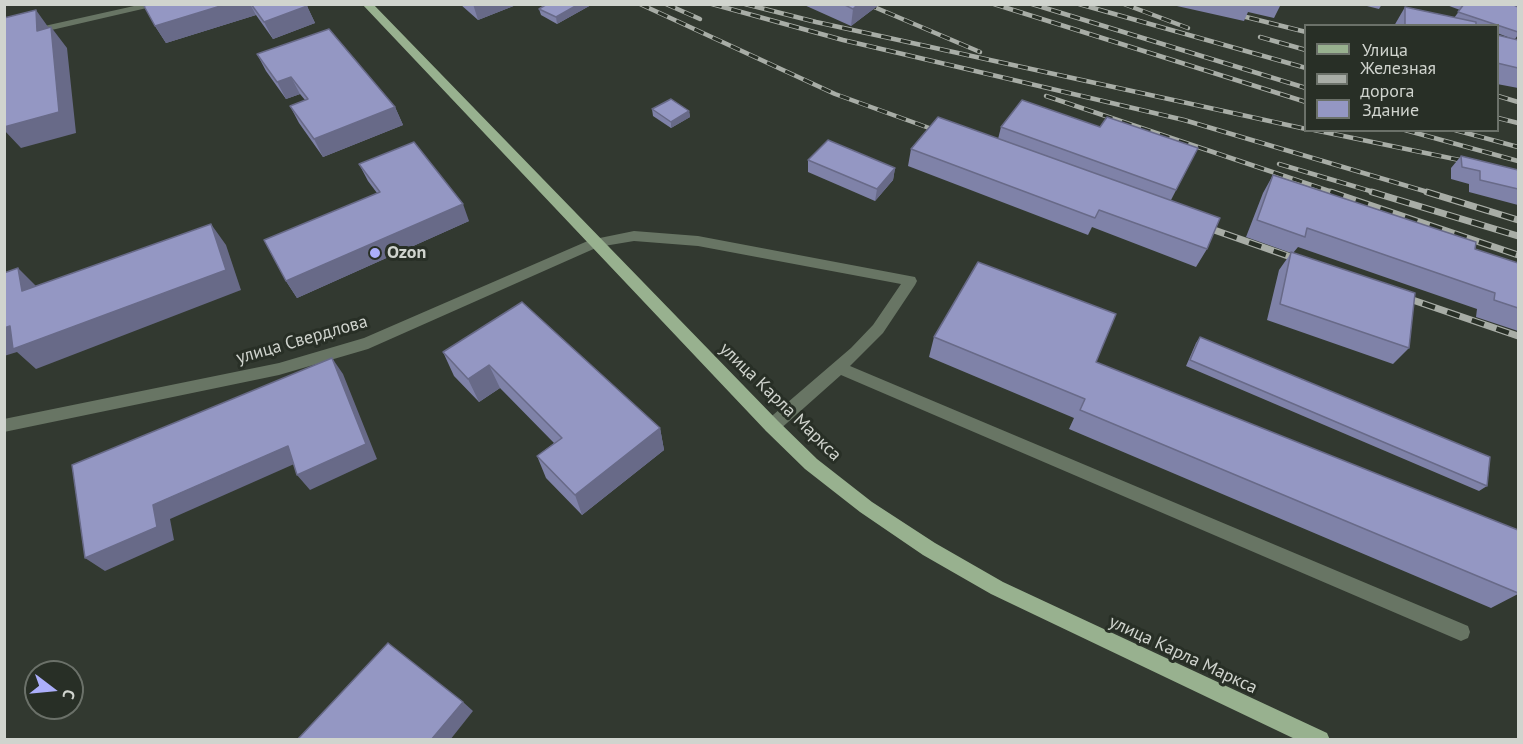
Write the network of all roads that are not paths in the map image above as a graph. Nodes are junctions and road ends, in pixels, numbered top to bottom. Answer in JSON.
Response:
{"nodes":[{"id":1,"x":159,"y":4,"type":"edge"},
{"id":2,"x":366,"y":4,"type":"edge"},
{"id":3,"x":4,"y":38,"type":"edge"},
{"id":4,"x":596,"y":243,"type":"junction"},
{"id":5,"x":838,"y":368,"type":"junction"},
{"id":6,"x":4,"y":426,"type":"edge"},
{"id":7,"x":772,"y":426,"type":"junction"},
{"id":8,"x":1461,"y":632,"type":"dead end"},
{"id":9,"x":1320,"y":740,"type":"edge"}],
"edges":[{"from":1,"to":3,"type":"street"},
{"from":2,"to":4,"type":"main road","name":"улица Карла Маркса"},
{"from":4,"to":5,"type":"street","name":"улица Свердлова"},
{"from":4,"to":6,"type":"street","name":"улица Свердлова"},
{"from":4,"to":7,"type":"main road","name":"улица Карла Маркса"},
{"from":5,"to":7,"type":"street"},
{"from":5,"to":8,"type":"street"},
{"from":7,"to":9,"type":"main road","name":"улица Карла Маркса"}]}
